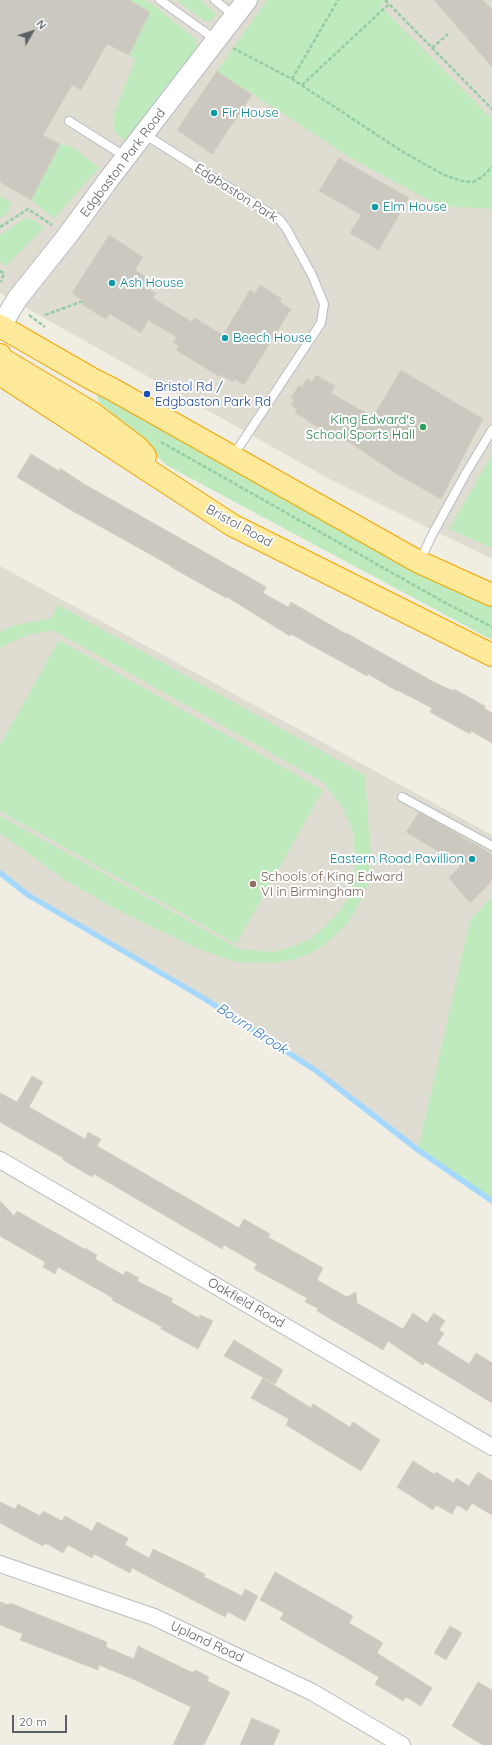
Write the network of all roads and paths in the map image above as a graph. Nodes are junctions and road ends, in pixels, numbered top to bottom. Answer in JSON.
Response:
{"nodes":[{"id":1,"x":160,"y":0,"type":"edge"},
{"id":2,"x":215,"y":0,"type":"edge"},
{"id":3,"x":247,"y":0,"type":"edge"},
{"id":4,"x":338,"y":0,"type":"edge"},
{"id":5,"x":386,"y":0,"type":"edge"},
{"id":6,"x":389,"y":4,"type":"junction"},
{"id":7,"x":235,"y":16,"type":"junction"},
{"id":8,"x":448,"y":34,"type":"dead end"},
{"id":9,"x":217,"y":40,"type":"junction"},
{"id":10,"x":432,"y":48,"type":"junction"},
{"id":11,"x":292,"y":79,"type":"junction"},
{"id":12,"x":302,"y":85,"type":"junction"},
{"id":13,"x":492,"y":109,"type":"edge"},
{"id":14,"x":69,"y":121,"type":"dead end"},
{"id":15,"x":144,"y":134,"type":"junction"},
{"id":16,"x":126,"y":156,"type":"junction"},
{"id":17,"x":492,"y":168,"type":"edge"},
{"id":18,"x":0,"y":227,"type":"edge"},
{"id":19,"x":68,"y":235,"type":"junction"},
{"id":20,"x":0,"y":271,"type":"edge"},
{"id":21,"x":2,"y":282,"type":"dead end"},
{"id":22,"x":82,"y":301,"type":"dead end"},
{"id":23,"x":45,"y":314,"type":"dead end"},
{"id":24,"x":0,"y":328,"type":"edge"},
{"id":25,"x":0,"y":355,"type":"edge"},
{"id":26,"x":0,"y":374,"type":"edge"},
{"id":27,"x":492,"y":430,"type":"edge"},
{"id":28,"x":232,"y":457,"type":"junction"},
{"id":29,"x":173,"y":486,"type":"junction"},
{"id":30,"x":419,"y":562,"type":"junction"},
{"id":31,"x":492,"y":594,"type":"edge"},
{"id":32,"x":492,"y":655,"type":"edge"},
{"id":33,"x":402,"y":796,"type":"dead end"},
{"id":34,"x":492,"y":846,"type":"edge"},
{"id":35,"x":0,"y":1160,"type":"edge"},
{"id":36,"x":492,"y":1447,"type":"edge"},
{"id":37,"x":0,"y":1564,"type":"edge"},
{"id":38,"x":402,"y":1745,"type":"edge"}],
"edges":[{"from":1,"to":9,"type":"lane"},
{"from":2,"to":7,"type":"lane"},
{"from":3,"to":7,"type":"street","name":"Edgbaston Park Road"},
{"from":4,"to":11,"type":"path"},
{"from":5,"to":6,"type":"path"},
{"from":6,"to":10,"type":"path"},
{"from":6,"to":12,"type":"path"},
{"from":7,"to":9,"type":"street","name":"Edgbaston Park Road"},
{"from":8,"to":10,"type":"path"},
{"from":9,"to":11,"type":"path"},
{"from":9,"to":15,"type":"street","name":"Edgbaston Park Road"},
{"from":10,"to":13,"type":"path"},
{"from":11,"to":12,"type":"path"},
{"from":12,"to":17,"type":"path"},
{"from":14,"to":16,"type":"lane"},
{"from":15,"to":16,"type":"street","name":"Edgbaston Park Road"},
{"from":15,"to":28,"type":"lane","name":"Edgbaston Park"},
{"from":16,"to":19,"type":"street","name":"Edgbaston Park Road"},
{"from":18,"to":19,"type":"path"},
{"from":19,"to":24,"type":"street","name":"Edgbaston Park Road"},
{"from":20,"to":21,"type":"path"},
{"from":22,"to":23,"type":"path"},
{"from":24,"to":28,"type":"highway"},
{"from":25,"to":29,"type":"highway"},
{"from":26,"to":29,"type":"highway","name":"Bristol Road"},
{"from":27,"to":30,"type":"lane"},
{"from":28,"to":30,"type":"highway"},
{"from":29,"to":32,"type":"highway","name":"Bristol Road"},
{"from":30,"to":31,"type":"highway"},
{"from":33,"to":34,"type":"lane"},
{"from":35,"to":36,"type":"street","name":"Oakfield Road"},
{"from":37,"to":38,"type":"street","name":"Upland Road"}]}
